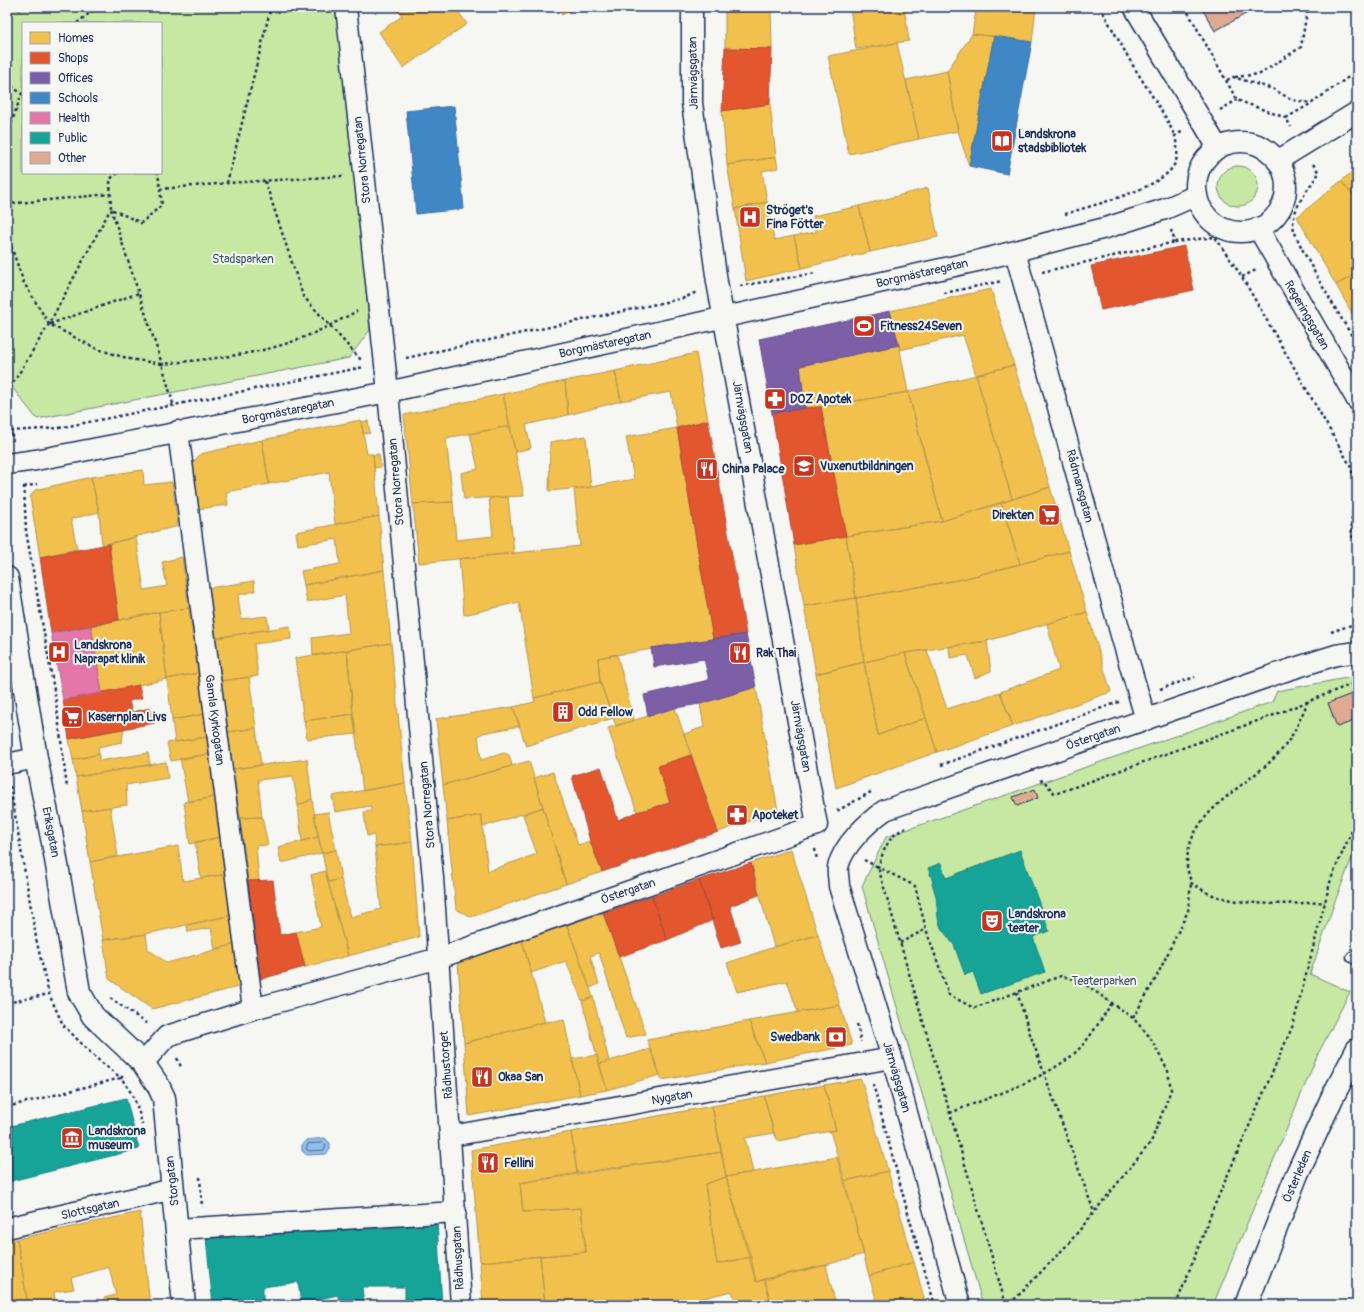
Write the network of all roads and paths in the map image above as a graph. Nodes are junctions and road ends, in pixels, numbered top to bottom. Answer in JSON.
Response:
{"nodes":[{"id":1,"x":97,"y":7,"type":"edge"},
{"id":2,"x":271,"y":7,"type":"edge"},
{"id":3,"x":346,"y":7,"type":"edge"},
{"id":4,"x":692,"y":7,"type":"edge"},
{"id":5,"x":1100,"y":7,"type":"edge"},
{"id":6,"x":1134,"y":7,"type":"edge"},
{"id":7,"x":1304,"y":7,"type":"edge"},
{"id":8,"x":1310,"y":7,"type":"edge"},
{"id":9,"x":1307,"y":11,"type":"junction"},
{"id":10,"x":78,"y":22,"type":"edge"},
{"id":11,"x":1357,"y":71,"type":"edge"},
{"id":12,"x":1234,"y":77,"type":"junction"},
{"id":13,"x":1227,"y":80,"type":"dead end"},
{"id":14,"x":7,"y":82,"type":"edge"},
{"id":15,"x":22,"y":93,"type":"edge"},
{"id":16,"x":1237,"y":100,"type":"dead end"},
{"id":17,"x":1312,"y":103,"type":"junction"},
{"id":18,"x":1357,"y":112,"type":"edge"},
{"id":19,"x":1286,"y":118,"type":"dead end"},
{"id":20,"x":1203,"y":120,"type":"junction"},
{"id":21,"x":1175,"y":136,"type":"junction"},
{"id":22,"x":7,"y":141,"type":"edge"},
{"id":23,"x":1218,"y":148,"type":"junction"},
{"id":24,"x":1277,"y":161,"type":"junction"},
{"id":25,"x":117,"y":174,"type":"edge"},
{"id":26,"x":158,"y":174,"type":"edge"},
{"id":27,"x":363,"y":175,"type":"junction"},
{"id":28,"x":265,"y":181,"type":"junction"},
{"id":29,"x":227,"y":183,"type":"junction"},
{"id":30,"x":160,"y":189,"type":"junction"},
{"id":31,"x":110,"y":194,"type":"junction"},
{"id":32,"x":1197,"y":195,"type":"junction"},
{"id":33,"x":7,"y":204,"type":"edge"},
{"id":34,"x":111,"y":209,"type":"junction"},
{"id":35,"x":1165,"y":209,"type":"junction"},
{"id":36,"x":1060,"y":215,"type":"dead end"},
{"id":37,"x":1258,"y":228,"type":"junction"},
{"id":38,"x":7,"y":235,"type":"edge"},
{"id":39,"x":1015,"y":252,"type":"junction"},
{"id":40,"x":822,"y":271,"type":"dead end"},
{"id":41,"x":718,"y":282,"type":"junction"},
{"id":42,"x":139,"y":293,"type":"junction"},
{"id":43,"x":360,"y":310,"type":"dead end"},
{"id":44,"x":725,"y":318,"type":"junction"},
{"id":45,"x":49,"y":324,"type":"junction"},
{"id":46,"x":330,"y":326,"type":"junction"},
{"id":47,"x":385,"y":363,"type":"junction"},
{"id":48,"x":162,"y":364,"type":"junction"},
{"id":49,"x":388,"y":392,"type":"junction"},
{"id":50,"x":7,"y":393,"type":"edge"},
{"id":51,"x":1357,"y":400,"type":"edge"},
{"id":52,"x":174,"y":406,"type":"junction"},
{"id":53,"x":7,"y":416,"type":"edge"},
{"id":54,"x":11,"y":431,"type":"junction"},
{"id":55,"x":178,"y":431,"type":"junction"},
{"id":56,"x":12,"y":463,"type":"edge"},
{"id":57,"x":1357,"y":548,"type":"edge"},
{"id":58,"x":7,"y":578,"type":"edge"},
{"id":59,"x":1357,"y":652,"type":"edge"},
{"id":60,"x":1357,"y":682,"type":"edge"},
{"id":61,"x":1308,"y":701,"type":"junction"},
{"id":62,"x":1146,"y":720,"type":"junction"},
{"id":63,"x":36,"y":758,"type":"junction"},
{"id":64,"x":7,"y":764,"type":"edge"},
{"id":65,"x":1036,"y":782,"type":"dead end"},
{"id":66,"x":10,"y":785,"type":"dead end"},
{"id":67,"x":68,"y":793,"type":"dead end"},
{"id":68,"x":1357,"y":820,"type":"edge"},
{"id":69,"x":817,"y":824,"type":"joint"},
{"id":70,"x":908,"y":827,"type":"dead end"},
{"id":71,"x":846,"y":850,"type":"junction"},
{"id":72,"x":878,"y":867,"type":"junction"},
{"id":73,"x":1191,"y":883,"type":"junction"},
{"id":74,"x":1325,"y":902,"type":"junction"},
{"id":75,"x":926,"y":929,"type":"junction"},
{"id":76,"x":900,"y":943,"type":"junction"},
{"id":77,"x":439,"y":958,"type":"junction"},
{"id":78,"x":1017,"y":992,"type":"junction"},
{"id":79,"x":109,"y":997,"type":"dead end"},
{"id":80,"x":7,"y":1003,"type":"edge"},
{"id":81,"x":1112,"y":1003,"type":"junction"},
{"id":82,"x":253,"y":1009,"type":"junction"},
{"id":83,"x":1133,"y":1018,"type":"junction"},
{"id":84,"x":167,"y":1036,"type":"junction"},
{"id":85,"x":1357,"y":1050,"type":"edge"},
{"id":86,"x":892,"y":1058,"type":"junction"},
{"id":87,"x":867,"y":1062,"type":"junction"},
{"id":88,"x":142,"y":1063,"type":"junction"},
{"id":89,"x":1044,"y":1074,"type":"junction"},
{"id":90,"x":7,"y":1107,"type":"edge"},
{"id":91,"x":950,"y":1113,"type":"junction"},
{"id":92,"x":142,"y":1128,"type":"dead end"},
{"id":93,"x":451,"y":1136,"type":"junction"},
{"id":94,"x":200,"y":1177,"type":"dead end"},
{"id":95,"x":173,"y":1189,"type":"junction"},
{"id":96,"x":456,"y":1212,"type":"junction"},
{"id":97,"x":1094,"y":1212,"type":"junction"},
{"id":98,"x":204,"y":1227,"type":"junction"},
{"id":99,"x":7,"y":1228,"type":"edge"},
{"id":100,"x":177,"y":1229,"type":"junction"},
{"id":101,"x":184,"y":1305,"type":"edge"},
{"id":102,"x":461,"y":1305,"type":"edge"},
{"id":103,"x":935,"y":1305,"type":"edge"},
{"id":104,"x":960,"y":1305,"type":"edge"},
{"id":105,"x":1006,"y":1305,"type":"edge"},
{"id":106,"x":1009,"y":1305,"type":"edge"},
{"id":107,"x":1176,"y":1305,"type":"edge"},
{"id":108,"x":1246,"y":1305,"type":"edge"}],
"edges":[{"from":1,"to":10,"type":"path"},
{"from":2,"to":29,"type":"path"},
{"from":3,"to":27,"type":"street","name":"Stora Norregatan"},
{"from":4,"to":41,"type":"street","name":"Järnvägsgatan"},
{"from":5,"to":21,"type":"path"},
{"from":6,"to":20,"type":"street"},
{"from":7,"to":9,"type":"path"},
{"from":8,"to":9,"type":"path"},
{"from":9,"to":12,"type":"path"},
{"from":11,"to":17,"type":"path"},
{"from":12,"to":13,"type":"path"},
{"from":12,"to":17,"type":"path"},
{"from":14,"to":15,"type":"path"},
{"from":15,"to":22,"type":"path"},
{"from":16,"to":20,"type":"path"},
{"from":17,"to":19,"type":"path"},
{"from":18,"to":24,"type":"street"},
{"from":20,"to":21,"type":"path"},
{"from":20,"to":23,"type":"street"},
{"from":21,"to":36,"type":"path"},
{"from":23,"to":24,"type":"street"},
{"from":23,"to":32,"type":"street"},
{"from":24,"to":37,"type":"street"},
{"from":25,"to":31,"type":"path"},
{"from":26,"to":30,"type":"path"},
{"from":27,"to":28,"type":"path"},
{"from":27,"to":47,"type":"street","name":"Stora Norregatan"},
{"from":28,"to":29,"type":"path"},
{"from":28,"to":46,"type":"path"},
{"from":29,"to":30,"type":"path"},
{"from":30,"to":34,"type":"path"},
{"from":31,"to":33,"type":"path"},
{"from":31,"to":34,"type":"path"},
{"from":32,"to":35,"type":"street","name":"Borgmästaregatan"},
{"from":32,"to":37,"type":"street"},
{"from":34,"to":42,"type":"path"},
{"from":34,"to":45,"type":"path"},
{"from":35,"to":39,"type":"street","name":"Borgmästaregatan"},
{"from":35,"to":57,"type":"path"},
{"from":37,"to":51,"type":"street","name":"Regeringsgatan"},
{"from":38,"to":45,"type":"path"},
{"from":39,"to":44,"type":"street","name":"Borgmästaregatan"},
{"from":39,"to":62,"type":"street","name":"Rådmansgatan"},
{"from":40,"to":41,"type":"path"},
{"from":41,"to":44,"type":"street","name":"Järnvägsgatan"},
{"from":41,"to":47,"type":"path"},
{"from":42,"to":45,"type":"path"},
{"from":42,"to":48,"type":"path"},
{"from":43,"to":46,"type":"path"},
{"from":44,"to":49,"type":"street","name":"Borgmästaregatan"},
{"from":44,"to":69,"type":"street","name":"Järnvägsgatan"},
{"from":45,"to":48,"type":"path"},
{"from":45,"to":50,"type":"path"},
{"from":46,"to":48,"type":"path"},
{"from":46,"to":52,"type":"path"},
{"from":47,"to":49,"type":"street","name":"Stora Norregatan"},
{"from":48,"to":52,"type":"path"},
{"from":49,"to":55,"type":"street","name":"Borgmästaregatan"},
{"from":49,"to":77,"type":"street","name":"Stora Norregatan"},
{"from":52,"to":54,"type":"path"},
{"from":52,"to":55,"type":"path"},
{"from":53,"to":54,"type":"path"},
{"from":54,"to":56,"type":"path"},
{"from":55,"to":56,"type":"street","name":"Borgmästaregatan"},
{"from":55,"to":82,"type":"street","name":"Gamla Kyrkogatan"},
{"from":56,"to":67,"type":"path"},
{"from":58,"to":63,"type":"street","name":"Eriksgatan"},
{"from":59,"to":62,"type":"street","name":"Östergatan"},
{"from":60,"to":61,"type":"path"},
{"from":61,"to":65,"type":"path"},
{"from":61,"to":73,"type":"path"},
{"from":62,"to":71,"type":"street","name":"Östergatan"},
{"from":63,"to":64,"type":"street"},
{"from":63,"to":88,"type":"street","name":"Eriksgatan"},
{"from":66,"to":80,"type":"path"},
{"from":68,"to":74,"type":"path"},
{"from":69,"to":77,"type":"street","name":"Östergatan"},
{"from":70,"to":72,"type":"path"},
{"from":71,"to":72,"type":"path"},
{"from":71,"to":86,"type":"street","name":"Järnvägsgatan"},
{"from":72,"to":75,"type":"path"},
{"from":72,"to":76,"type":"path"},
{"from":73,"to":74,"type":"path"},
{"from":73,"to":83,"type":"path"},
{"from":74,"to":107,"type":"path"},
{"from":75,"to":76,"type":"path"},
{"from":75,"to":78,"type":"path"},
{"from":76,"to":91,"type":"path"},
{"from":77,"to":82,"type":"street"},
{"from":77,"to":93,"type":"street","name":"Rådhustorget"},
{"from":78,"to":81,"type":"path"},
{"from":78,"to":89,"type":"path"},
{"from":79,"to":84,"type":"path"},
{"from":81,"to":83,"type":"path"},
{"from":81,"to":89,"type":"path"},
{"from":82,"to":84,"type":"street"},
{"from":83,"to":97,"type":"path"},
{"from":84,"to":88,"type":"street"},
{"from":85,"to":108,"type":"street","name":"Österleden"},
{"from":86,"to":87,"type":"street","name":"Nygatan"},
{"from":86,"to":104,"type":"street","name":"Järnvägsgatan"},
{"from":87,"to":93,"type":"street","name":"Nygatan"},
{"from":87,"to":103,"type":"path"},
{"from":88,"to":95,"type":"street","name":"Storgatan"},
{"from":89,"to":91,"type":"path"},
{"from":89,"to":97,"type":"path"},
{"from":90,"to":92,"type":"path"},
{"from":91,"to":105,"type":"path"},
{"from":93,"to":96,"type":"street","name":"Rådhustorget"},
{"from":94,"to":98,"type":"path"},
{"from":95,"to":99,"type":"street","name":"Slottsgatan"},
{"from":95,"to":100,"type":"street","name":"Storgatan"},
{"from":96,"to":98,"type":"street"},
{"from":96,"to":102,"type":"street","name":"Rådhusgatan"},
{"from":97,"to":106,"type":"path"},
{"from":98,"to":100,"type":"street"},
{"from":100,"to":101,"type":"street","name":"Storgatan"}]}
